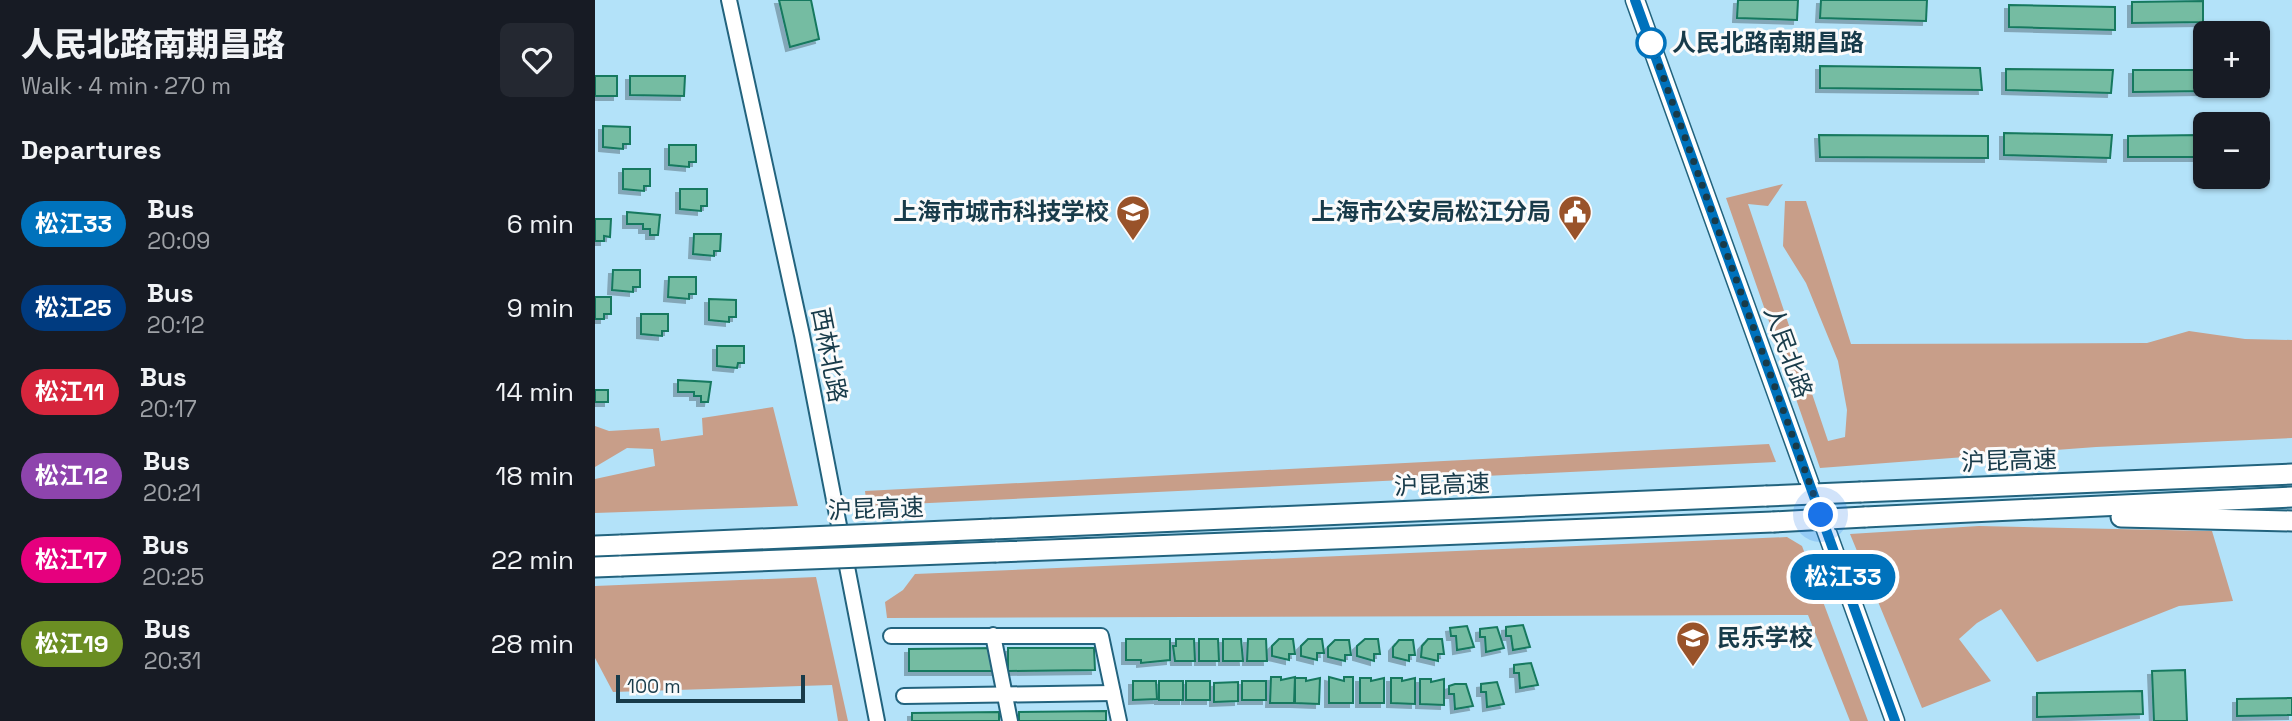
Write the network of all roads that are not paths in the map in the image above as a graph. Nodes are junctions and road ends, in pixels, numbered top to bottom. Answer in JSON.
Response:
{"nodes":[{"id":1,"x":729,"y":0,"type":"edge"},
{"id":2,"x":1635,"y":0,"type":"edge"},
{"id":3,"x":2292,"y":460,"type":"edge"},
{"id":4,"x":2292,"y":474,"type":"edge"},
{"id":5,"x":1993,"y":486,"type":"junction"},
{"id":6,"x":2292,"y":497,"type":"edge"},
{"id":7,"x":1994,"y":512,"type":"junction"},
{"id":8,"x":2292,"y":521,"type":"edge"},
{"id":9,"x":595,"y":546,"type":"edge"},
{"id":10,"x":595,"y":567,"type":"edge"},
{"id":11,"x":993,"y":635,"type":"junction"},
{"id":12,"x":891,"y":636,"type":"dead end"},
{"id":13,"x":1113,"y":693,"type":"junction"},
{"id":14,"x":1005,"y":694,"type":"junction"},
{"id":15,"x":904,"y":696,"type":"dead end"},
{"id":16,"x":877,"y":721,"type":"edge"},
{"id":17,"x":1010,"y":721,"type":"edge"},
{"id":18,"x":1119,"y":721,"type":"edge"},
{"id":19,"x":1895,"y":721,"type":"edge"}],
"edges":[{"from":1,"to":16,"type":"street","name":"西林北路"},
{"from":2,"to":19,"type":"main road","name":"人民北路"},
{"from":3,"to":5,"type":"highway"},
{"from":4,"to":5,"type":"highway","name":"沪昆高速"},
{"from":5,"to":9,"type":"highway","name":"沪昆高速","bridge":true},
{"from":6,"to":7,"type":"highway","name":"沪昆高速"},
{"from":7,"to":8,"type":"highway"},
{"from":7,"to":10,"type":"highway","name":"沪昆高速","bridge":true},
{"from":11,"to":12,"type":"street"},
{"from":11,"to":13,"type":"street"},
{"from":11,"to":14,"type":"street"},
{"from":13,"to":14,"type":"street"},
{"from":13,"to":18,"type":"street"},
{"from":14,"to":15,"type":"street"},
{"from":14,"to":17,"type":"street"}]}
